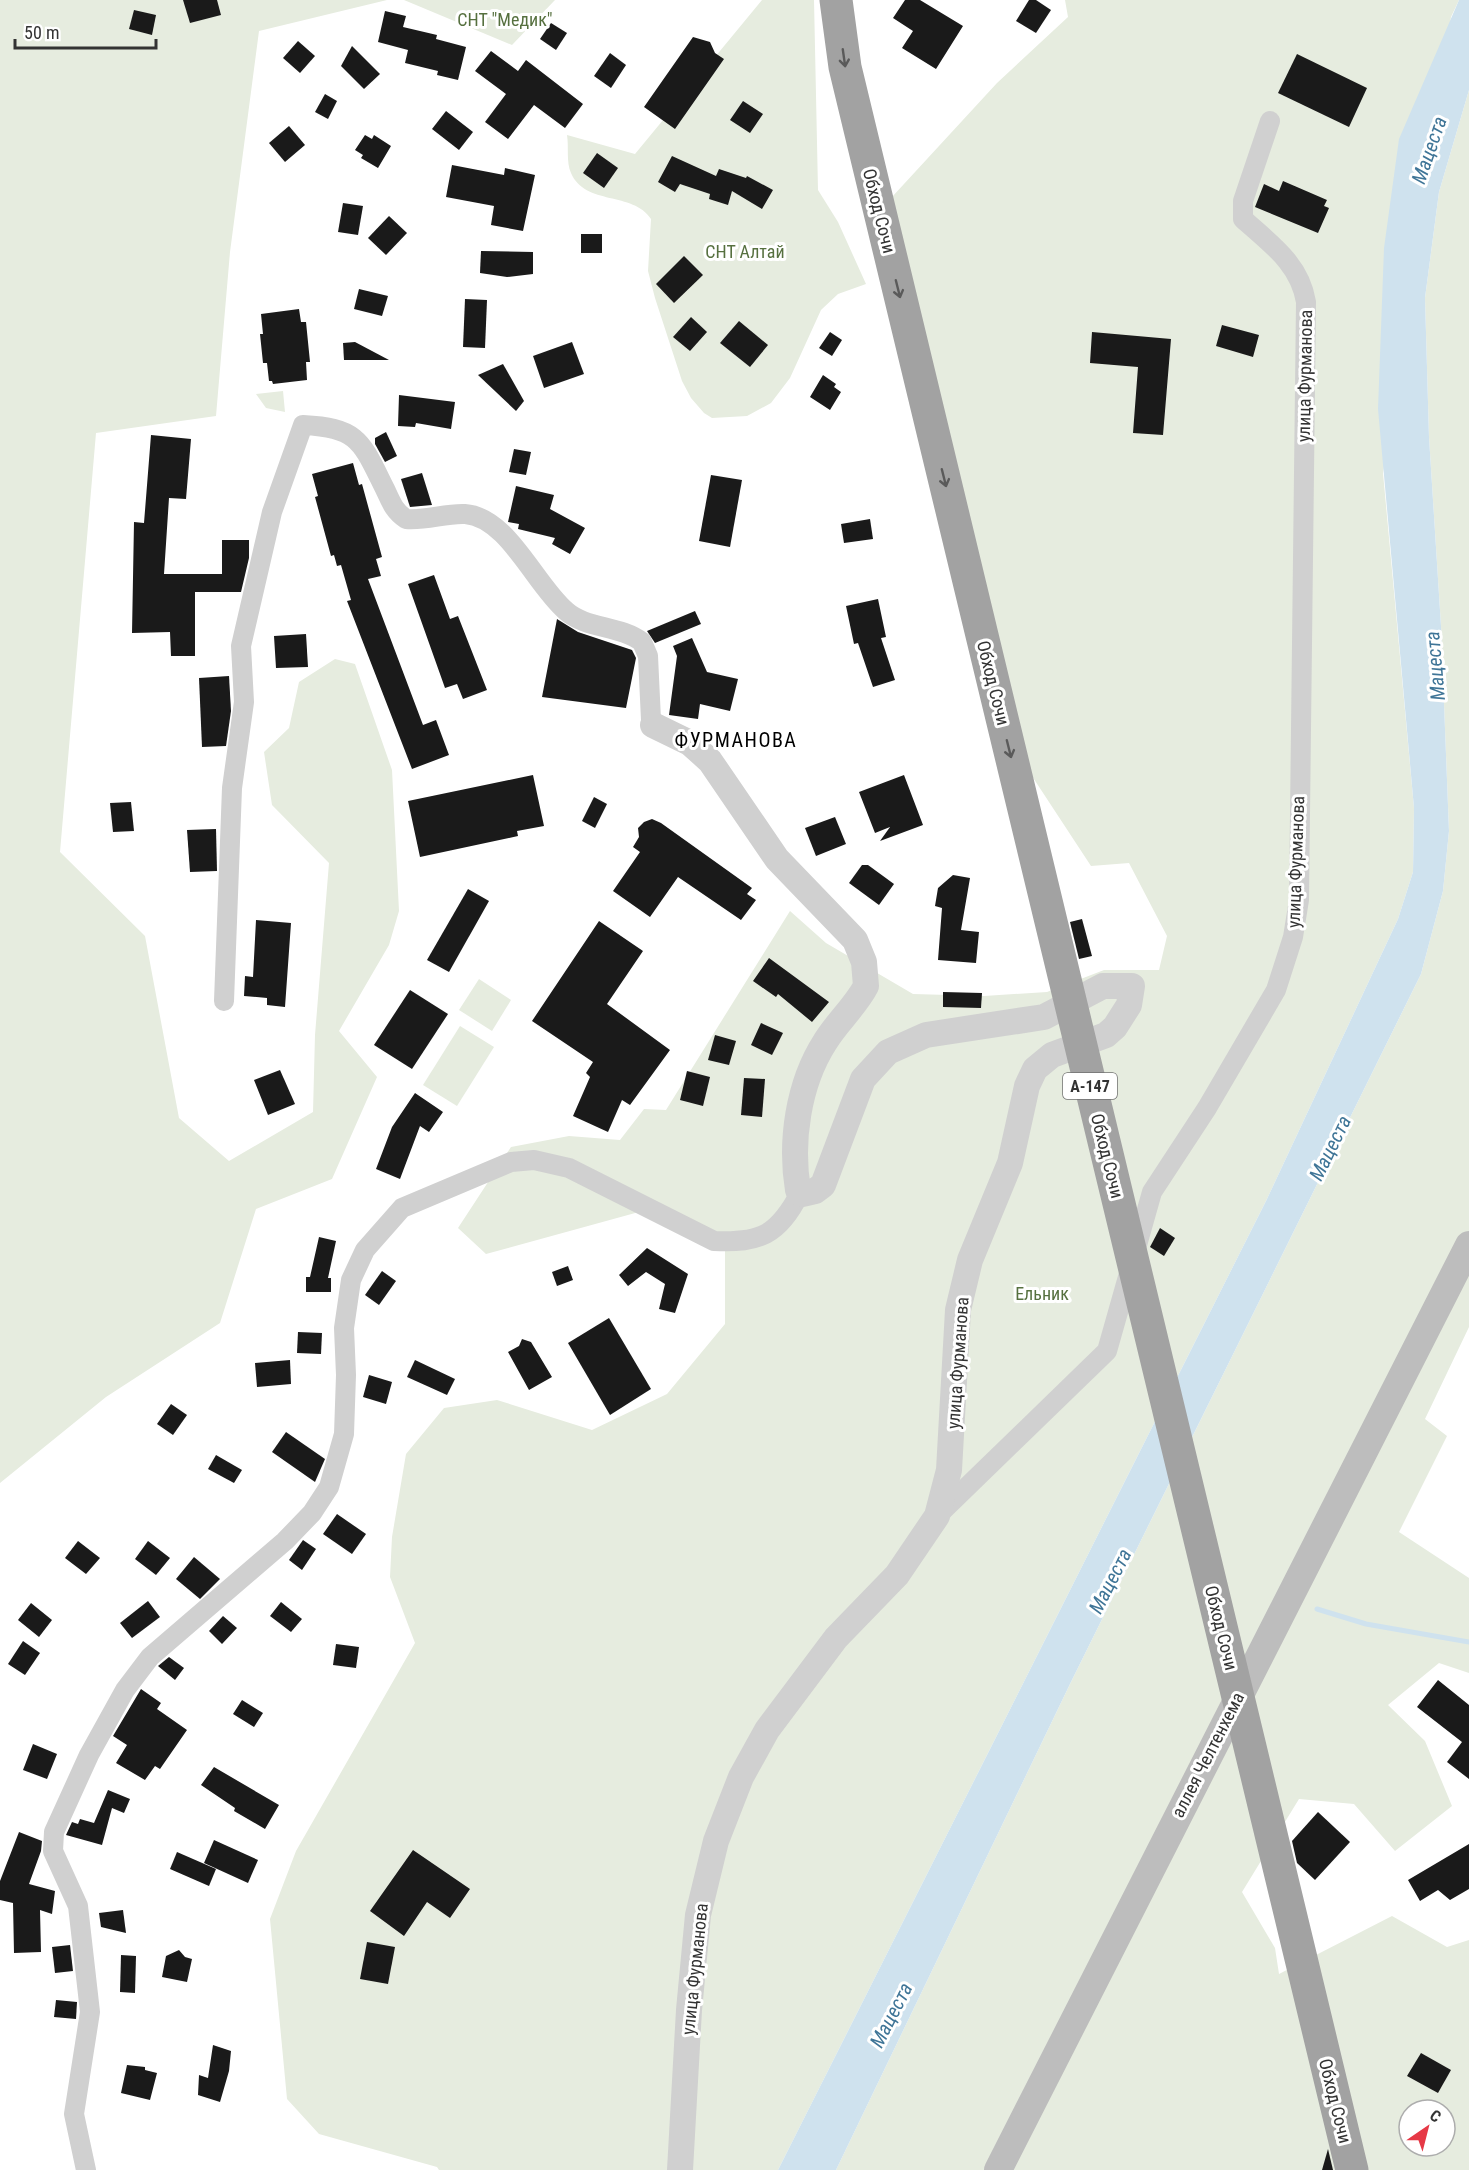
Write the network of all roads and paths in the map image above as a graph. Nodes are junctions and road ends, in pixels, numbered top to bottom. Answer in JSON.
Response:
{"nodes":[{"id":1,"x":836,"y":0,"type":"edge"},
{"id":2,"x":1270,"y":121,"type":"dead end"},
{"id":3,"x":653,"y":725,"type":"joint"},
{"id":4,"x":224,"y":1001,"type":"dead end"},
{"id":5,"x":800,"y":1193,"type":"junction"},
{"id":6,"x":1469,"y":1245,"type":"edge"},
{"id":7,"x":937,"y":1516,"type":"junction"},
{"id":8,"x":86,"y":2170,"type":"edge"},
{"id":9,"x":680,"y":2170,"type":"edge"},
{"id":10,"x":998,"y":2170,"type":"edge"},
{"id":11,"x":1352,"y":2170,"type":"edge"}],
"edges":[{"from":1,"to":11,"type":"highway","name":"Обход Сочи","number":"А-147","one_way":true,"bridge":true},
{"from":2,"to":7,"type":"street","name":"улица Фурманова"},
{"from":3,"to":4,"type":"street"},
{"from":3,"to":5,"type":"street"},
{"from":5,"to":7,"type":"street","name":"улица Фурманова"},
{"from":5,"to":8,"type":"street"},
{"from":6,"to":10,"type":"main road","name":"аллея Челтенхема"},
{"from":7,"to":9,"type":"street","name":"улица Фурманова"}]}
